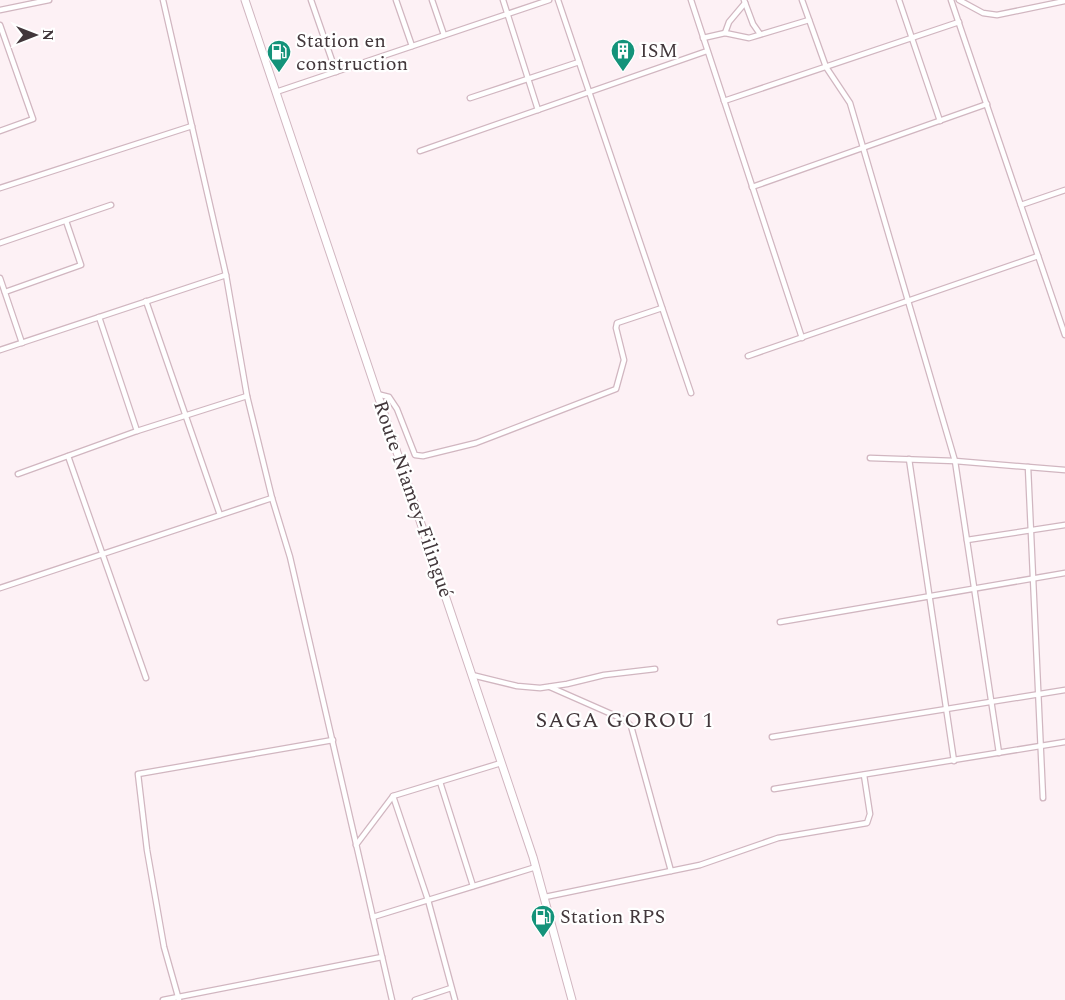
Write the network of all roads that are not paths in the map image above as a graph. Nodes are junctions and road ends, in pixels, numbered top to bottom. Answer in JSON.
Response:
{"nodes":[{"id":1,"x":46,"y":0,"type":"edge"},
{"id":2,"x":163,"y":0,"type":"edge"},
{"id":3,"x":245,"y":0,"type":"edge"},
{"id":4,"x":311,"y":0,"type":"edge"},
{"id":5,"x":396,"y":0,"type":"edge"},
{"id":6,"x":432,"y":0,"type":"edge"},
{"id":7,"x":503,"y":0,"type":"edge"},
{"id":8,"x":549,"y":0,"type":"edge"},
{"id":9,"x":558,"y":0,"type":"edge"},
{"id":10,"x":690,"y":0,"type":"edge"},
{"id":11,"x":802,"y":0,"type":"edge"},
{"id":12,"x":899,"y":0,"type":"edge"},
{"id":13,"x":951,"y":0,"type":"edge"},
{"id":14,"x":959,"y":0,"type":"edge"},
{"id":15,"x":1065,"y":1,"type":"edge"},
{"id":16,"x":745,"y":2,"type":"edge"},
{"id":17,"x":0,"y":10,"type":"edge"},
{"id":18,"x":508,"y":14,"type":"junction"},
{"id":19,"x":809,"y":20,"type":"junction"},
{"id":20,"x":959,"y":22,"type":"junction"},
{"id":21,"x":0,"y":25,"type":"edge"},
{"id":22,"x":726,"y":32,"type":"junction"},
{"id":23,"x":760,"y":34,"type":"junction"},
{"id":24,"x":444,"y":35,"type":"junction"},
{"id":25,"x":703,"y":38,"type":"junction"},
{"id":26,"x":911,"y":38,"type":"junction"},
{"id":27,"x":412,"y":46,"type":"junction"},
{"id":28,"x":707,"y":51,"type":"junction"},
{"id":29,"x":579,"y":62,"type":"junction"},
{"id":30,"x":826,"y":67,"type":"junction"},
{"id":31,"x":336,"y":72,"type":"junction"},
{"id":32,"x":528,"y":79,"type":"junction"},
{"id":33,"x":276,"y":92,"type":"junction"},
{"id":34,"x":589,"y":92,"type":"junction"},
{"id":35,"x":470,"y":98,"type":"dead end"},
{"id":36,"x":724,"y":101,"type":"junction"},
{"id":37,"x":987,"y":104,"type":"junction"},
{"id":38,"x":538,"y":110,"type":"junction"},
{"id":39,"x":940,"y":121,"type":"junction"},
{"id":40,"x":192,"y":126,"type":"junction"},
{"id":41,"x":0,"y":131,"type":"edge"},
{"id":42,"x":863,"y":148,"type":"junction"},
{"id":43,"x":420,"y":151,"type":"dead end"},
{"id":44,"x":752,"y":187,"type":"junction"},
{"id":45,"x":0,"y":188,"type":"edge"},
{"id":46,"x":1065,"y":190,"type":"edge"},
{"id":47,"x":111,"y":205,"type":"dead end"},
{"id":48,"x":1021,"y":205,"type":"junction"},
{"id":49,"x":66,"y":221,"type":"junction"},
{"id":50,"x":0,"y":243,"type":"edge"},
{"id":51,"x":1038,"y":256,"type":"junction"},
{"id":52,"x":226,"y":275,"type":"junction"},
{"id":53,"x":0,"y":278,"type":"edge"},
{"id":54,"x":5,"y":292,"type":"junction"},
{"id":55,"x":146,"y":301,"type":"junction"},
{"id":56,"x":908,"y":301,"type":"junction"},
{"id":57,"x":662,"y":308,"type":"junction"},
{"id":58,"x":99,"y":317,"type":"junction"},
{"id":59,"x":1065,"y":335,"type":"edge"},
{"id":60,"x":802,"y":338,"type":"junction"},
{"id":61,"x":22,"y":343,"type":"junction"},
{"id":62,"x":0,"y":350,"type":"edge"},
{"id":63,"x":748,"y":356,"type":"dead end"},
{"id":64,"x":691,"y":393,"type":"dead end"},
{"id":65,"x":378,"y":394,"type":"junction"},
{"id":66,"x":247,"y":396,"type":"junction"},
{"id":67,"x":185,"y":416,"type":"junction"},
{"id":68,"x":137,"y":431,"type":"junction"},
{"id":69,"x":68,"y":456,"type":"junction"},
{"id":70,"x":870,"y":458,"type":"dead end"},
{"id":71,"x":909,"y":459,"type":"junction"},
{"id":72,"x":956,"y":461,"type":"junction"},
{"id":73,"x":1028,"y":467,"type":"junction"},
{"id":74,"x":1065,"y":470,"type":"edge"},
{"id":75,"x":18,"y":474,"type":"dead end"},
{"id":76,"x":272,"y":498,"type":"junction"},
{"id":77,"x":220,"y":515,"type":"junction"},
{"id":78,"x":1065,"y":525,"type":"edge"},
{"id":79,"x":1031,"y":530,"type":"junction"},
{"id":80,"x":967,"y":540,"type":"junction"},
{"id":81,"x":102,"y":555,"type":"junction"},
{"id":82,"x":1065,"y":574,"type":"edge"},
{"id":83,"x":1034,"y":579,"type":"junction"},
{"id":84,"x":0,"y":588,"type":"edge"},
{"id":85,"x":975,"y":589,"type":"junction"},
{"id":86,"x":929,"y":596,"type":"junction"},
{"id":87,"x":780,"y":622,"type":"dead end"},
{"id":88,"x":655,"y":669,"type":"dead end"},
{"id":89,"x":472,"y":675,"type":"junction"},
{"id":90,"x":146,"y":678,"type":"dead end"},
{"id":91,"x":550,"y":687,"type":"junction"},
{"id":92,"x":1065,"y":690,"type":"edge"},
{"id":93,"x":1039,"y":694,"type":"junction"},
{"id":94,"x":992,"y":702,"type":"junction"},
{"id":95,"x":946,"y":709,"type":"junction"},
{"id":96,"x":772,"y":737,"type":"dead end"},
{"id":97,"x":332,"y":740,"type":"junction"},
{"id":98,"x":1065,"y":742,"type":"edge"},
{"id":99,"x":1041,"y":746,"type":"junction"},
{"id":100,"x":1000,"y":753,"type":"junction"},
{"id":101,"x":954,"y":760,"type":"junction"},
{"id":102,"x":502,"y":763,"type":"junction"},
{"id":103,"x":864,"y":775,"type":"junction"},
{"id":104,"x":440,"y":782,"type":"junction"},
{"id":105,"x":774,"y":789,"type":"dead end"},
{"id":106,"x":393,"y":796,"type":"junction"},
{"id":107,"x":1043,"y":798,"type":"dead end"},
{"id":108,"x":356,"y":845,"type":"junction"},
{"id":109,"x":536,"y":867,"type":"junction"},
{"id":110,"x":671,"y":871,"type":"junction"},
{"id":111,"x":473,"y":886,"type":"junction"},
{"id":112,"x":545,"y":897,"type":"junction"},
{"id":113,"x":428,"y":900,"type":"junction"},
{"id":114,"x":373,"y":917,"type":"junction"},
{"id":115,"x":382,"y":957,"type":"junction"},
{"id":116,"x":451,"y":988,"type":"junction"},
{"id":117,"x":178,"y":999,"type":"edge"},
{"id":118,"x":163,"y":1000,"type":"edge"},
{"id":119,"x":392,"y":1000,"type":"edge"},
{"id":120,"x":415,"y":1000,"type":"edge"},
{"id":121,"x":455,"y":1000,"type":"edge"},
{"id":122,"x":572,"y":1000,"type":"edge"}],
"edges":[{"from":1,"to":17,"type":"street"},
{"from":2,"to":40,"type":"street"},
{"from":3,"to":33,"type":"main road","name":"Route Niamey-Filingué"},
{"from":4,"to":31,"type":"street"},
{"from":5,"to":27,"type":"street"},
{"from":6,"to":24,"type":"street"},
{"from":7,"to":18,"type":"street"},
{"from":8,"to":18,"type":"street"},
{"from":9,"to":29,"type":"street"},
{"from":10,"to":25,"type":"street"},
{"from":11,"to":19,"type":"street"},
{"from":12,"to":26,"type":"street"},
{"from":13,"to":20,"type":"street"},
{"from":14,"to":15,"type":"street"},
{"from":16,"to":22,"type":"street"},
{"from":16,"to":23,"type":"street"},
{"from":18,"to":24,"type":"street"},
{"from":18,"to":32,"type":"street"},
{"from":19,"to":23,"type":"street"},
{"from":19,"to":30,"type":"street"},
{"from":20,"to":26,"type":"street"},
{"from":20,"to":37,"type":"street"},
{"from":21,"to":41,"type":"street"},
{"from":22,"to":23,"type":"street"},
{"from":22,"to":25,"type":"street"},
{"from":24,"to":27,"type":"street"},
{"from":25,"to":28,"type":"street"},
{"from":26,"to":30,"type":"street"},
{"from":26,"to":39,"type":"street"},
{"from":27,"to":31,"type":"street"},
{"from":28,"to":34,"type":"street"},
{"from":28,"to":36,"type":"street"},
{"from":29,"to":32,"type":"street"},
{"from":29,"to":34,"type":"street"},
{"from":30,"to":36,"type":"street"},
{"from":30,"to":42,"type":"street"},
{"from":31,"to":33,"type":"street"},
{"from":32,"to":35,"type":"street"},
{"from":32,"to":38,"type":"street"},
{"from":33,"to":65,"type":"main road","name":"Route Niamey-Filingué"},
{"from":34,"to":38,"type":"street"},
{"from":34,"to":57,"type":"street"},
{"from":36,"to":44,"type":"street"},
{"from":37,"to":39,"type":"street"},
{"from":37,"to":48,"type":"street"},
{"from":38,"to":43,"type":"street"},
{"from":39,"to":42,"type":"street"},
{"from":40,"to":45,"type":"street"},
{"from":40,"to":52,"type":"street"},
{"from":42,"to":44,"type":"street"},
{"from":42,"to":56,"type":"street"},
{"from":44,"to":60,"type":"street"},
{"from":46,"to":48,"type":"street"},
{"from":47,"to":49,"type":"street"},
{"from":48,"to":51,"type":"street"},
{"from":49,"to":50,"type":"street"},
{"from":49,"to":54,"type":"street"},
{"from":51,"to":56,"type":"street"},
{"from":51,"to":59,"type":"street"},
{"from":52,"to":55,"type":"street"},
{"from":52,"to":66,"type":"street"},
{"from":53,"to":54,"type":"street"},
{"from":54,"to":61,"type":"street"},
{"from":55,"to":58,"type":"street"},
{"from":55,"to":67,"type":"street"},
{"from":56,"to":60,"type":"street"},
{"from":56,"to":72,"type":"street"},
{"from":57,"to":64,"type":"street"},
{"from":57,"to":65,"type":"street"},
{"from":58,"to":61,"type":"street"},
{"from":58,"to":68,"type":"street"},
{"from":60,"to":63,"type":"street"},
{"from":61,"to":62,"type":"street"},
{"from":65,"to":89,"type":"main road","name":"Route Niamey-Filingué"},
{"from":66,"to":67,"type":"street"},
{"from":66,"to":76,"type":"street"},
{"from":67,"to":68,"type":"street"},
{"from":67,"to":77,"type":"street"},
{"from":68,"to":69,"type":"street"},
{"from":69,"to":75,"type":"street"},
{"from":69,"to":81,"type":"street"},
{"from":70,"to":71,"type":"street"},
{"from":71,"to":72,"type":"street"},
{"from":71,"to":86,"type":"street"},
{"from":72,"to":73,"type":"street"},
{"from":72,"to":80,"type":"street"},
{"from":73,"to":74,"type":"street"},
{"from":73,"to":79,"type":"street"},
{"from":76,"to":77,"type":"street"},
{"from":76,"to":97,"type":"street"},
{"from":77,"to":81,"type":"street"},
{"from":78,"to":79,"type":"street"},
{"from":79,"to":80,"type":"street"},
{"from":79,"to":83,"type":"street"},
{"from":80,"to":85,"type":"street"},
{"from":81,"to":84,"type":"street"},
{"from":81,"to":90,"type":"street"},
{"from":82,"to":83,"type":"street"},
{"from":83,"to":85,"type":"street"},
{"from":83,"to":93,"type":"street"},
{"from":85,"to":86,"type":"street"},
{"from":85,"to":94,"type":"street"},
{"from":86,"to":87,"type":"street"},
{"from":86,"to":95,"type":"street"},
{"from":88,"to":91,"type":"street"},
{"from":89,"to":91,"type":"street"},
{"from":89,"to":102,"type":"main road","name":"Route Niamey-Filingué"},
{"from":91,"to":110,"type":"street"},
{"from":92,"to":93,"type":"street"},
{"from":93,"to":94,"type":"street"},
{"from":93,"to":99,"type":"street"},
{"from":94,"to":95,"type":"street"},
{"from":94,"to":100,"type":"street"},
{"from":95,"to":96,"type":"street"},
{"from":95,"to":101,"type":"street"},
{"from":97,"to":108,"type":"street"},
{"from":97,"to":117,"type":"street"},
{"from":98,"to":99,"type":"street"},
{"from":99,"to":100,"type":"street"},
{"from":99,"to":107,"type":"street"},
{"from":100,"to":101,"type":"street"},
{"from":101,"to":103,"type":"street"},
{"from":102,"to":104,"type":"street"},
{"from":102,"to":109,"type":"main road","name":"Route Niamey-Filingué"},
{"from":103,"to":105,"type":"street"},
{"from":103,"to":110,"type":"street"},
{"from":104,"to":106,"type":"street"},
{"from":104,"to":111,"type":"street"},
{"from":106,"to":108,"type":"street"},
{"from":106,"to":113,"type":"street"},
{"from":108,"to":114,"type":"street"},
{"from":109,"to":111,"type":"street"},
{"from":109,"to":112,"type":"main road","name":"Route Niamey-Filingué"},
{"from":110,"to":112,"type":"street"},
{"from":111,"to":113,"type":"street"},
{"from":112,"to":122,"type":"main road","name":"Route Niamey-Filingué"},
{"from":113,"to":114,"type":"street"},
{"from":113,"to":116,"type":"street"},
{"from":114,"to":115,"type":"street"},
{"from":115,"to":117,"type":"street"},
{"from":115,"to":119,"type":"street"},
{"from":116,"to":120,"type":"street"},
{"from":116,"to":121,"type":"street"},
{"from":117,"to":118,"type":"street"}]}
